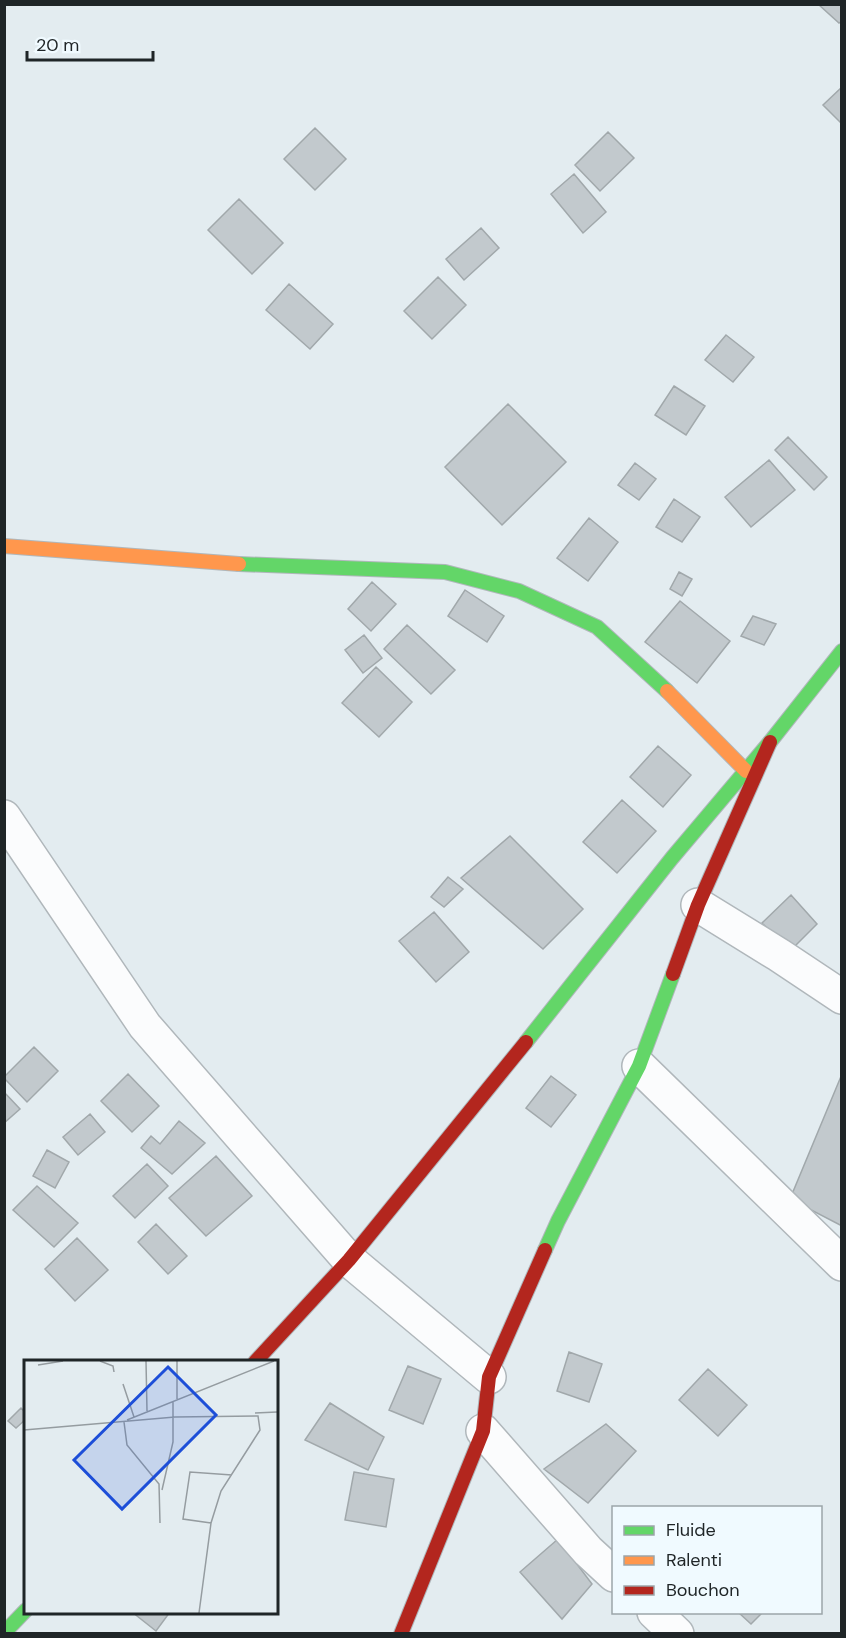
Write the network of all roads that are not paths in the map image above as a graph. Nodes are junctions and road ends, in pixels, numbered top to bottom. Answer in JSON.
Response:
{"nodes":[{"id":1,"x":4,"y":546,"type":"edge"},
{"id":2,"x":842,"y":651,"type":"edge"},
{"id":3,"x":770,"y":742,"type":"junction"},
{"id":4,"x":746,"y":771,"type":"junction"},
{"id":5,"x":4,"y":817,"type":"edge"},
{"id":6,"x":698,"y":905,"type":"junction"},
{"id":7,"x":842,"y":998,"type":"edge"},
{"id":8,"x":639,"y":1066,"type":"junction"},
{"id":9,"x":349,"y":1260,"type":"junction"},
{"id":10,"x":842,"y":1264,"type":"edge"},
{"id":11,"x":257,"y":1360,"type":"edge"},
{"id":12,"x":489,"y":1377,"type":"junction"},
{"id":13,"x":483,"y":1431,"type":"junction"},
{"id":14,"x":612,"y":1573,"type":"edge"},
{"id":15,"x":24,"y":1612,"type":"edge"},
{"id":16,"x":656,"y":1614,"type":"edge"},
{"id":17,"x":4,"y":1633,"type":"edge"},
{"id":18,"x":401,"y":1634,"type":"edge"},
{"id":19,"x":677,"y":1634,"type":"edge"}],
"edges":[{"from":1,"to":4,"type":"street"},
{"from":2,"to":3,"type":"street"},
{"from":3,"to":4,"type":"street"},
{"from":3,"to":6,"type":"street"},
{"from":4,"to":9,"type":"street"},
{"from":5,"to":9,"type":"street"},
{"from":6,"to":7,"type":"street"},
{"from":6,"to":8,"type":"street"},
{"from":8,"to":10,"type":"street"},
{"from":8,"to":12,"type":"street"},
{"from":9,"to":11,"type":"street"},
{"from":9,"to":12,"type":"street"},
{"from":12,"to":13,"type":"street"},
{"from":13,"to":14,"type":"street"},
{"from":13,"to":18,"type":"street"},
{"from":15,"to":17,"type":"street"},
{"from":16,"to":19,"type":"street"}]}
